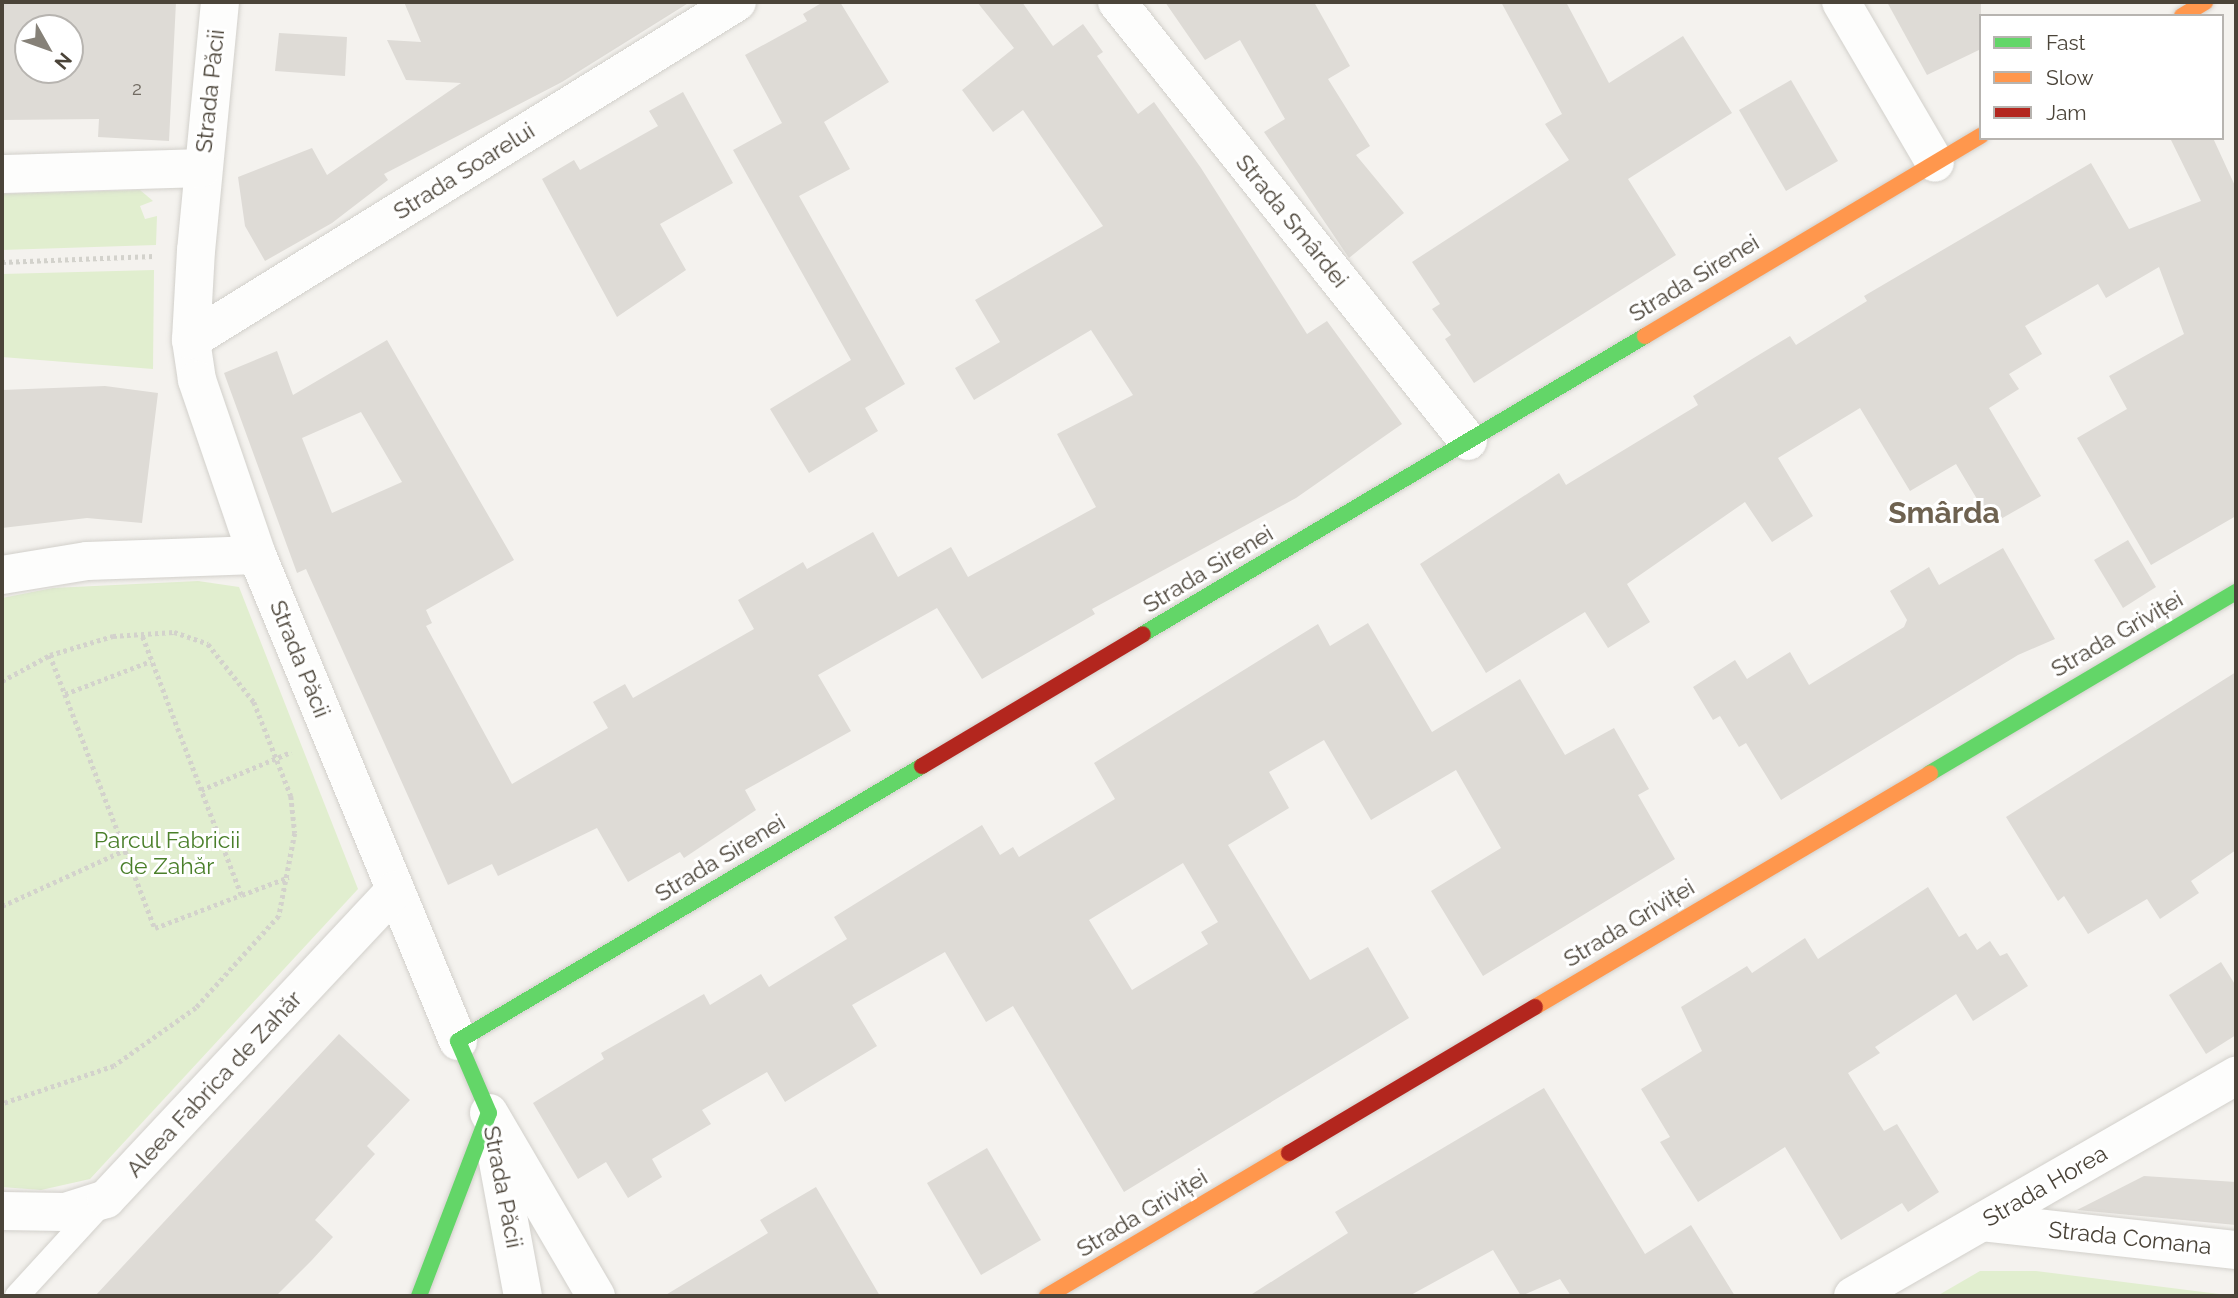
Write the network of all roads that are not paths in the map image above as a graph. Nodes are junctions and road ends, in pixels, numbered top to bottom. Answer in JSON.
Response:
{"nodes":[{"id":1,"x":220,"y":2,"type":"edge"},
{"id":2,"x":737,"y":2,"type":"edge"},
{"id":3,"x":1117,"y":2,"type":"edge"},
{"id":4,"x":1841,"y":2,"type":"edge"},
{"id":5,"x":2205,"y":2,"type":"edge"},
{"id":6,"x":2185,"y":14,"type":"edge"},
{"id":7,"x":1979,"y":137,"type":"edge"},
{"id":8,"x":1935,"y":163,"type":"junction"},
{"id":9,"x":202,"y":168,"type":"junction"},
{"id":10,"x":2,"y":174,"type":"edge"},
{"id":11,"x":191,"y":340,"type":"junction"},
{"id":12,"x":1468,"y":440,"type":"junction"},
{"id":13,"x":257,"y":555,"type":"junction"},
{"id":14,"x":2,"y":575,"type":"edge"},
{"id":15,"x":2236,"y":592,"type":"edge"},
{"id":16,"x":395,"y":890,"type":"junction"},
{"id":17,"x":458,"y":1041,"type":"junction"},
{"id":18,"x":2236,"y":1076,"type":"edge"},
{"id":19,"x":489,"y":1113,"type":"junction"},
{"id":20,"x":106,"y":1199,"type":"junction"},
{"id":21,"x":2,"y":1211,"type":"edge"},
{"id":22,"x":1982,"y":1222,"type":"junction"},
{"id":23,"x":2236,"y":1250,"type":"edge"},
{"id":24,"x":17,"y":1296,"type":"edge"},
{"id":25,"x":419,"y":1296,"type":"edge"},
{"id":26,"x":523,"y":1296,"type":"edge"},
{"id":27,"x":596,"y":1296,"type":"edge"},
{"id":28,"x":1047,"y":1296,"type":"edge"},
{"id":29,"x":1853,"y":1296,"type":"edge"}],
"edges":[{"from":1,"to":9,"type":"street","name":"Strada Păcii"},
{"from":2,"to":11,"type":"street","name":"Strada Soarelui"},
{"from":3,"to":12,"type":"street","name":"Strada Smârdei"},
{"from":4,"to":8,"type":"street"},
{"from":5,"to":6,"type":"street"},
{"from":7,"to":8,"type":"street","name":"Strada Sirenei"},
{"from":8,"to":12,"type":"street","name":"Strada Sirenei"},
{"from":9,"to":10,"type":"street"},
{"from":9,"to":11,"type":"street","name":"Strada Păcii"},
{"from":11,"to":13,"type":"street","name":"Strada Păcii"},
{"from":12,"to":17,"type":"street","name":"Strada Sirenei"},
{"from":13,"to":14,"type":"street"},
{"from":13,"to":16,"type":"street","name":"Strada Păcii"},
{"from":15,"to":28,"type":"street","name":"Strada Griviței"},
{"from":16,"to":17,"type":"street","name":"Strada Păcii"},
{"from":16,"to":20,"type":"street","name":"Aleea Fabrica de Zahăr"},
{"from":17,"to":19,"type":"street","name":"Strada Păcii"},
{"from":18,"to":22,"type":"street","name":"Strada Horea"},
{"from":19,"to":25,"type":"street"},
{"from":19,"to":26,"type":"street","name":"Strada Păcii"},
{"from":19,"to":27,"type":"street"},
{"from":20,"to":21,"type":"street","name":"Aleea Fabrica de Zahăr"},
{"from":20,"to":24,"type":"lane"},
{"from":22,"to":23,"type":"street","name":"Strada Comana"},
{"from":22,"to":29,"type":"street","name":"Strada Horea"}]}
